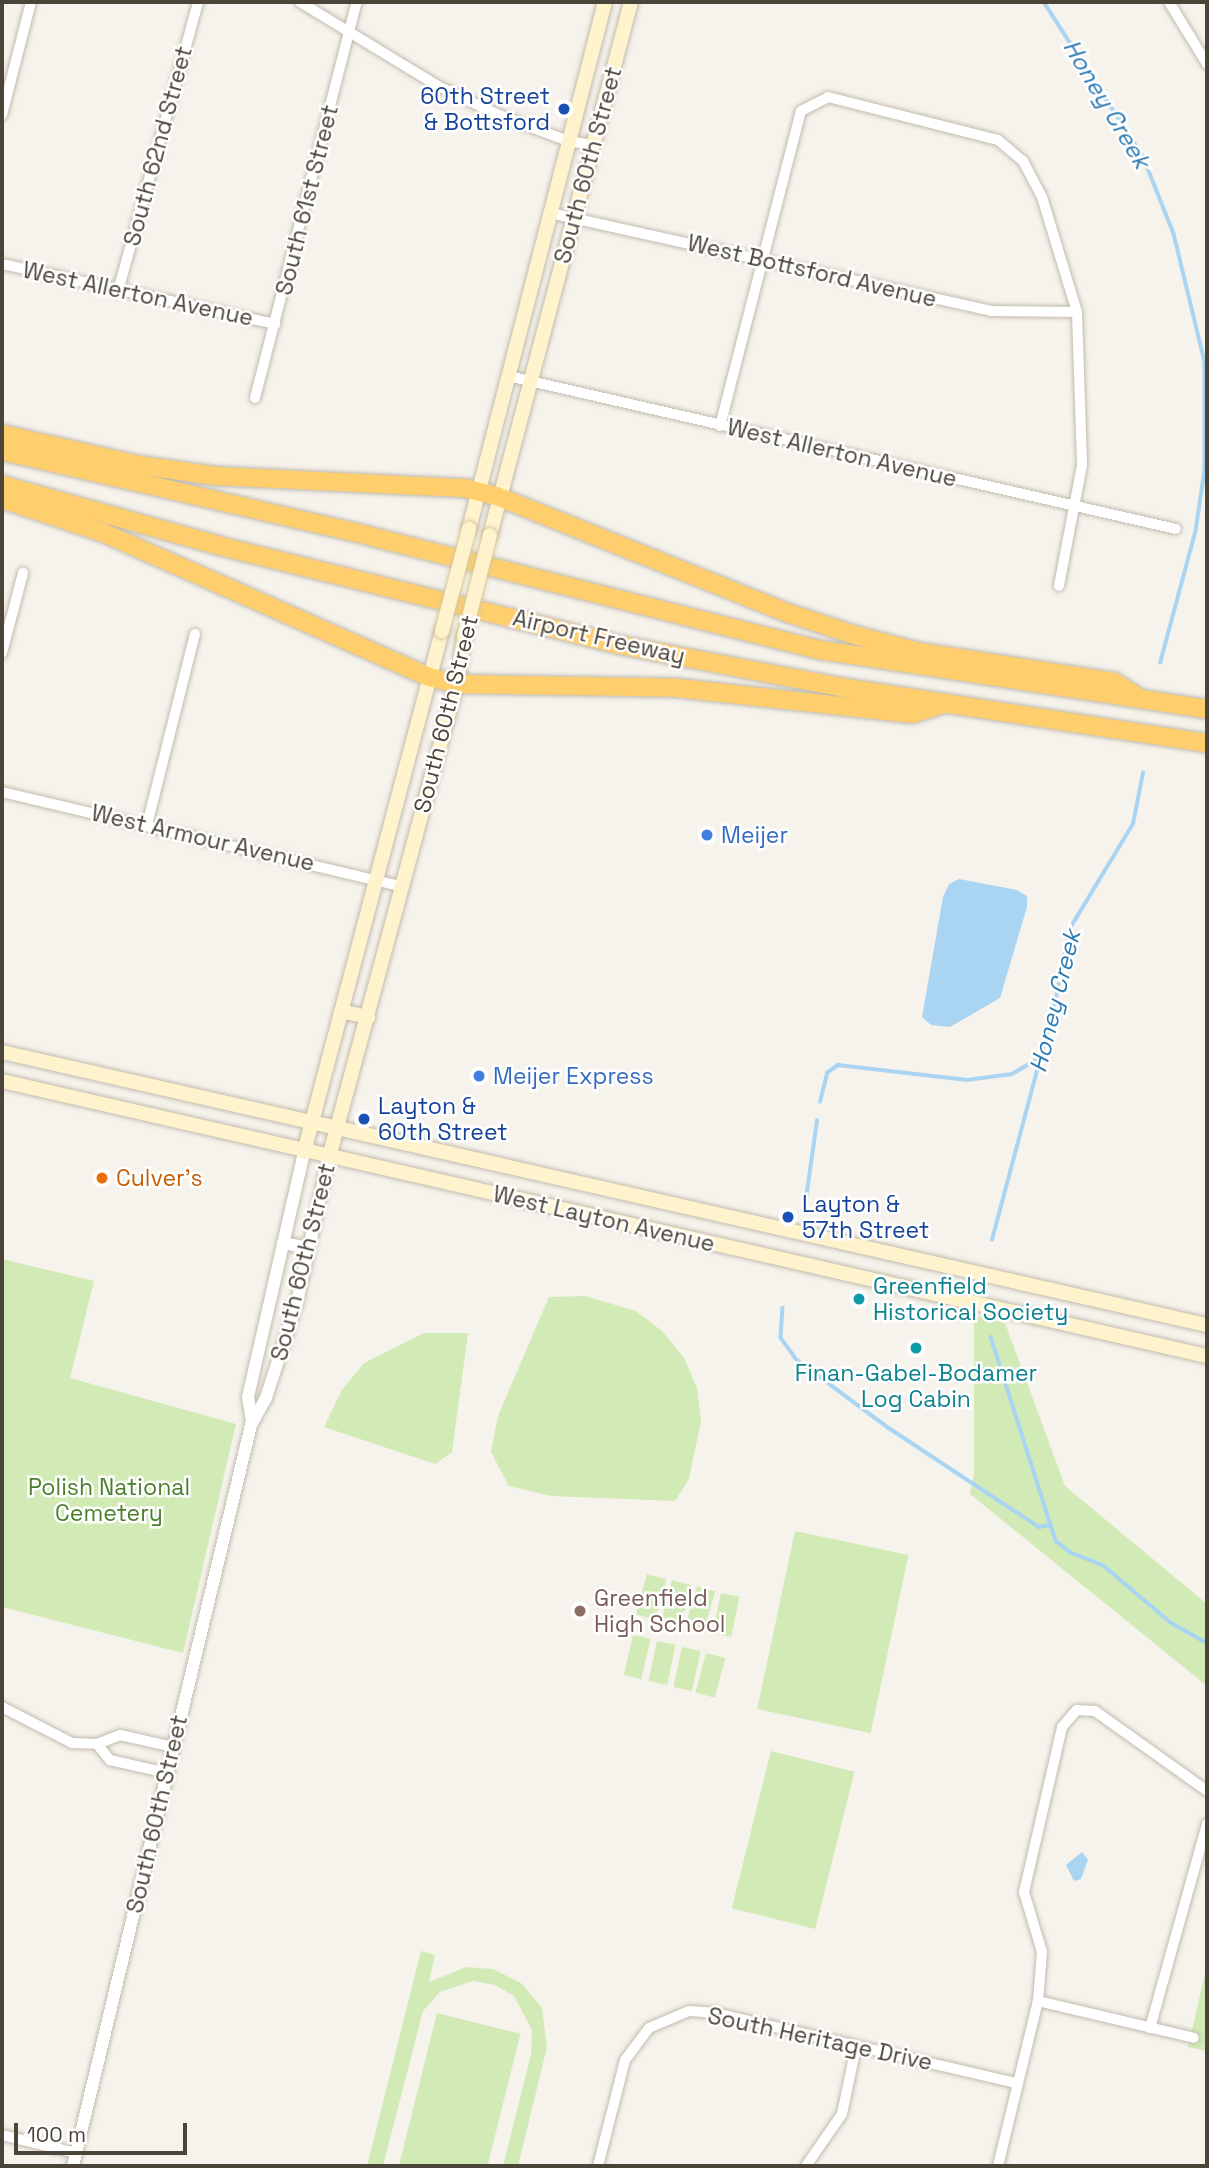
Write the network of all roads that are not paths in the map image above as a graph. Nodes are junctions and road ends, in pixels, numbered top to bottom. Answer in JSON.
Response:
{"nodes":[{"id":1,"x":31,"y":2,"type":"edge"},
{"id":2,"x":198,"y":2,"type":"edge"},
{"id":3,"x":300,"y":2,"type":"edge"},
{"id":4,"x":357,"y":2,"type":"edge"},
{"id":5,"x":605,"y":2,"type":"edge"},
{"id":6,"x":631,"y":2,"type":"edge"},
{"id":7,"x":1169,"y":2,"type":"edge"},
{"id":8,"x":350,"y":32,"type":"junction"},
{"id":9,"x":1207,"y":64,"type":"edge"},
{"id":10,"x":2,"y":115,"type":"edge"},
{"id":11,"x":568,"y":141,"type":"junction"},
{"id":12,"x":594,"y":145,"type":"junction"},
{"id":13,"x":550,"y":213,"type":"junction"},
{"id":14,"x":575,"y":217,"type":"junction"},
{"id":15,"x":763,"y":260,"type":"junction"},
{"id":16,"x":2,"y":264,"type":"edge"},
{"id":17,"x":118,"y":291,"type":"junction"},
{"id":18,"x":1077,"y":312,"type":"junction"},
{"id":19,"x":275,"y":324,"type":"junction"},
{"id":20,"x":508,"y":376,"type":"junction"},
{"id":21,"x":529,"y":381,"type":"junction"},
{"id":22,"x":255,"y":398,"type":"dead end"},
{"id":23,"x":720,"y":426,"type":"junction"},
{"id":24,"x":2,"y":434,"type":"edge"},
{"id":25,"x":2,"y":451,"type":"edge"},
{"id":26,"x":2,"y":485,"type":"edge"},
{"id":27,"x":478,"y":491,"type":"junction"},
{"id":28,"x":499,"y":497,"type":"junction"},
{"id":29,"x":2,"y":499,"type":"edge"},
{"id":30,"x":1077,"y":505,"type":"junction"},
{"id":31,"x":1176,"y":529,"type":"dead end"},
{"id":32,"x":23,"y":573,"type":"dead end"},
{"id":33,"x":1059,"y":586,"type":"dead end"},
{"id":34,"x":4,"y":634,"type":"edge"},
{"id":35,"x":195,"y":634,"type":"dead end"},
{"id":36,"x":2,"y":653,"type":"edge"},
{"id":37,"x":429,"y":677,"type":"junction"},
{"id":38,"x":457,"y":684,"type":"junction"},
{"id":39,"x":1140,"y":699,"type":"junction"},
{"id":40,"x":944,"y":704,"type":"junction"},
{"id":41,"x":1207,"y":709,"type":"edge"},
{"id":42,"x":1207,"y":743,"type":"edge"},
{"id":43,"x":2,"y":792,"type":"edge"},
{"id":44,"x":148,"y":825,"type":"junction"},
{"id":45,"x":377,"y":880,"type":"junction"},
{"id":46,"x":403,"y":887,"type":"junction"},
{"id":47,"x":341,"y":1011,"type":"junction"},
{"id":48,"x":368,"y":1017,"type":"junction"},
{"id":49,"x":2,"y":1052,"type":"edge"},
{"id":50,"x":2,"y":1082,"type":"edge"},
{"id":51,"x":311,"y":1122,"type":"junction"},
{"id":52,"x":339,"y":1127,"type":"junction"},
{"id":53,"x":304,"y":1152,"type":"junction"},
{"id":54,"x":329,"y":1157,"type":"junction"},
{"id":55,"x":283,"y":1243,"type":"junction"},
{"id":56,"x":309,"y":1248,"type":"junction"},
{"id":57,"x":1207,"y":1325,"type":"edge"},
{"id":58,"x":1207,"y":1356,"type":"edge"},
{"id":59,"x":253,"y":1422,"type":"junction"},
{"id":60,"x":2,"y":1707,"type":"edge"},
{"id":61,"x":97,"y":1744,"type":"junction"},
{"id":62,"x":173,"y":1747,"type":"junction"},
{"id":63,"x":167,"y":1773,"type":"junction"},
{"id":64,"x":1207,"y":1791,"type":"edge"},
{"id":65,"x":1207,"y":1824,"type":"edge"},
{"id":66,"x":1038,"y":2001,"type":"junction"},
{"id":67,"x":1150,"y":2028,"type":"junction"},
{"id":68,"x":1194,"y":2038,"type":"dead end"},
{"id":69,"x":856,"y":2047,"type":"junction"},
{"id":70,"x":1017,"y":2083,"type":"junction"},
{"id":71,"x":2,"y":2135,"type":"edge"},
{"id":72,"x":76,"y":2152,"type":"junction"},
{"id":73,"x":73,"y":2166,"type":"edge"},
{"id":74,"x":598,"y":2166,"type":"edge"},
{"id":75,"x":806,"y":2166,"type":"edge"},
{"id":76,"x":998,"y":2166,"type":"edge"}],
"edges":[{"from":1,"to":10,"type":"street"},
{"from":2,"to":17,"type":"street","name":"South 62nd Street"},
{"from":3,"to":8,"type":"street"},
{"from":4,"to":8,"type":"street","name":"South 61st Street"},
{"from":5,"to":11,"type":"main road","name":"South 60th Street"},
{"from":6,"to":12,"type":"main road","name":"South 60th Street"},
{"from":7,"to":9,"type":"street"},
{"from":8,"to":11,"type":"street"},
{"from":8,"to":19,"type":"street","name":"South 61st Street"},
{"from":11,"to":12,"type":"street"},
{"from":11,"to":13,"type":"main road","name":"South 60th Street"},
{"from":12,"to":14,"type":"main road","name":"South 60th Street"},
{"from":13,"to":14,"type":"street","name":"West Bottsford Avenue"},
{"from":13,"to":20,"type":"main road","name":"South 60th Street"},
{"from":14,"to":15,"type":"street","name":"West Bottsford Avenue"},
{"from":14,"to":21,"type":"main road","name":"South 60th Street"},
{"from":15,"to":18,"type":"street","name":"West Bottsford Avenue"},
{"from":15,"to":18,"type":"street"},
{"from":15,"to":23,"type":"street"},
{"from":16,"to":17,"type":"street","name":"West Allerton Avenue"},
{"from":17,"to":19,"type":"street","name":"West Allerton Avenue"},
{"from":18,"to":30,"type":"street"},
{"from":19,"to":22,"type":"street","name":"South 61st Street"},
{"from":20,"to":21,"type":"street","name":"West Allerton Avenue"},
{"from":20,"to":27,"type":"main road","name":"South 60th Street"},
{"from":21,"to":23,"type":"street","name":"West Allerton Avenue"},
{"from":21,"to":28,"type":"main road","name":"South 60th Street"},
{"from":23,"to":30,"type":"street","name":"West Allerton Avenue"},
{"from":24,"to":27,"type":"highway"},
{"from":25,"to":39,"type":"highway","name":"Airport Freeway"},
{"from":26,"to":40,"type":"highway","name":"Airport Freeway"},
{"from":27,"to":28,"type":"highway"},
{"from":27,"to":37,"type":"main road","name":"South 60th Street","bridge":true},
{"from":28,"to":38,"type":"main road","name":"South 60th Street","bridge":true},
{"from":28,"to":39,"type":"highway"},
{"from":29,"to":37,"type":"highway"},
{"from":30,"to":31,"type":"street","name":"West Allerton Avenue"},
{"from":30,"to":33,"type":"street"},
{"from":32,"to":34,"type":"street"},
{"from":34,"to":36,"type":"street"},
{"from":35,"to":44,"type":"street"},
{"from":37,"to":38,"type":"highway"},
{"from":37,"to":45,"type":"main road","name":"South 60th Street"},
{"from":38,"to":40,"type":"highway"},
{"from":38,"to":46,"type":"main road","name":"South 60th Street"},
{"from":39,"to":41,"type":"highway","name":"Airport Freeway"},
{"from":40,"to":42,"type":"highway","name":"Airport Freeway"},
{"from":43,"to":44,"type":"street","name":"West Armour Avenue"},
{"from":44,"to":45,"type":"street","name":"West Armour Avenue"},
{"from":45,"to":46,"type":"street","name":"West Armour Avenue"},
{"from":45,"to":47,"type":"main road","name":"South 60th Street"},
{"from":46,"to":48,"type":"main road","name":"South 60th Street"},
{"from":47,"to":48,"type":"main road"},
{"from":47,"to":51,"type":"main road","name":"South 60th Street"},
{"from":48,"to":52,"type":"main road","name":"South 60th Street"},
{"from":49,"to":51,"type":"main road","name":"West Layton Avenue"},
{"from":50,"to":53,"type":"main road","name":"West Layton Avenue"},
{"from":51,"to":52,"type":"main road","name":"West Layton Avenue"},
{"from":51,"to":53,"type":"main road","name":"South 60th Street"},
{"from":52,"to":54,"type":"main road","name":"South 60th Street"},
{"from":52,"to":57,"type":"main road","name":"West Layton Avenue"},
{"from":53,"to":54,"type":"main road","name":"West Layton Avenue"},
{"from":53,"to":55,"type":"street","name":"South 60th Street"},
{"from":54,"to":56,"type":"street","name":"South 60th Street"},
{"from":54,"to":58,"type":"main road","name":"West Layton Avenue"},
{"from":55,"to":56,"type":"street"},
{"from":55,"to":59,"type":"street","name":"South 60th Street"},
{"from":56,"to":59,"type":"street","name":"South 60th Street"},
{"from":59,"to":62,"type":"street","name":"South 60th Street"},
{"from":60,"to":61,"type":"street"},
{"from":61,"to":62,"type":"street"},
{"from":61,"to":63,"type":"street"},
{"from":62,"to":63,"type":"street","name":"South 60th Street"},
{"from":63,"to":72,"type":"street","name":"South 60th Street"},
{"from":64,"to":66,"type":"street"},
{"from":65,"to":67,"type":"street"},
{"from":66,"to":67,"type":"street"},
{"from":66,"to":70,"type":"street"},
{"from":67,"to":68,"type":"street"},
{"from":69,"to":70,"type":"street","name":"South Heritage Drive"},
{"from":69,"to":74,"type":"street","name":"South Heritage Drive"},
{"from":69,"to":75,"type":"street"},
{"from":70,"to":76,"type":"street"},
{"from":71,"to":72,"type":"street"},
{"from":72,"to":73,"type":"street","name":"South 60th Street"}]}
